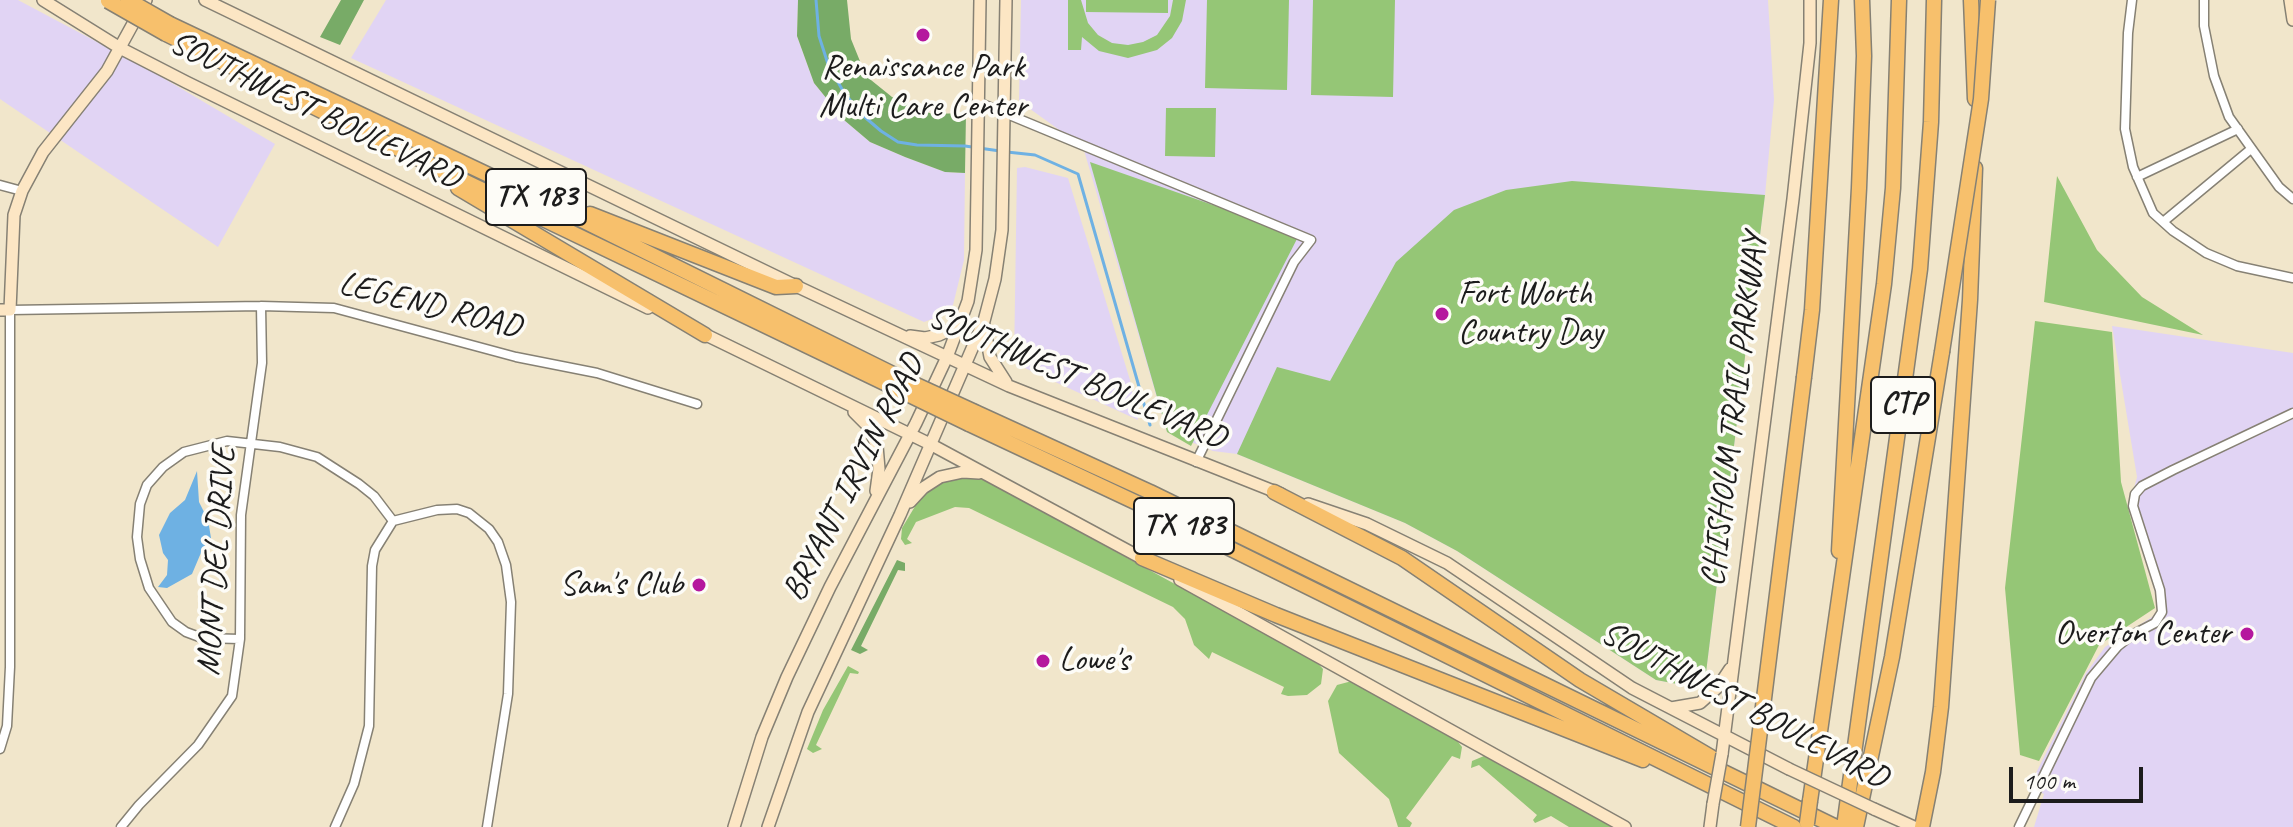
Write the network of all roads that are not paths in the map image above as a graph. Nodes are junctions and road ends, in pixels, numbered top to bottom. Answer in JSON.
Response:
{"nodes":[{"id":1,"x":43,"y":0,"type":"edge"},
{"id":2,"x":128,"y":0,"type":"edge"},
{"id":3,"x":146,"y":0,"type":"edge"},
{"id":4,"x":205,"y":0,"type":"edge"},
{"id":5,"x":980,"y":0,"type":"edge"},
{"id":6,"x":1006,"y":0,"type":"edge"},
{"id":7,"x":1810,"y":0,"type":"edge"},
{"id":8,"x":1831,"y":0,"type":"edge"},
{"id":9,"x":1862,"y":0,"type":"edge"},
{"id":10,"x":1899,"y":0,"type":"edge"},
{"id":11,"x":1934,"y":0,"type":"edge"},
{"id":12,"x":1971,"y":0,"type":"edge"},
{"id":13,"x":1988,"y":0,"type":"edge"},
{"id":14,"x":2132,"y":0,"type":"edge"},
{"id":15,"x":2204,"y":0,"type":"edge"},
{"id":16,"x":2290,"y":0,"type":"edge"},
{"id":17,"x":107,"y":1,"type":"edge"},
{"id":18,"x":2293,"y":20,"type":"edge"},
{"id":19,"x":168,"y":29,"type":"junction"},
{"id":20,"x":120,"y":48,"type":"junction"},
{"id":21,"x":978,"y":102,"type":"junction"},
{"id":22,"x":1004,"y":113,"type":"junction"},
{"id":23,"x":2238,"y":129,"type":"junction"},
{"id":24,"x":2251,"y":149,"type":"junction"},
{"id":25,"x":441,"y":170,"type":"junction"},
{"id":26,"x":2137,"y":177,"type":"junction"},
{"id":27,"x":0,"y":185,"type":"edge"},
{"id":28,"x":22,"y":191,"type":"junction"},
{"id":29,"x":533,"y":196,"type":"junction"},
{"id":30,"x":2293,"y":199,"type":"edge"},
{"id":31,"x":2163,"y":222,"type":"junction"},
{"id":32,"x":2293,"y":278,"type":"edge"},
{"id":33,"x":796,"y":286,"type":"junction"},
{"id":34,"x":261,"y":306,"type":"junction"},
{"id":35,"x":5,"y":310,"type":"edge"},
{"id":36,"x":963,"y":318,"type":"junction"},
{"id":37,"x":984,"y":321,"type":"junction"},
{"id":38,"x":898,"y":334,"type":"junction"},
{"id":39,"x":705,"y":335,"type":"junction"},
{"id":40,"x":947,"y":357,"type":"junction"},
{"id":41,"x":966,"y":366,"type":"junction"},
{"id":42,"x":897,"y":382,"type":"junction"},
{"id":43,"x":1009,"y":386,"type":"junction"},
{"id":44,"x":838,"y":399,"type":"junction"},
{"id":45,"x":697,"y":404,"type":"dead end"},
{"id":46,"x":2293,"y":413,"type":"edge"},
{"id":47,"x":972,"y":418,"type":"junction"},
{"id":48,"x":910,"y":435,"type":"junction"},
{"id":49,"x":251,"y":442,"type":"junction"},
{"id":50,"x":930,"y":444,"type":"junction"},
{"id":51,"x":1196,"y":462,"type":"junction"},
{"id":52,"x":986,"y":475,"type":"junction"},
{"id":53,"x":1274,"y":492,"type":"junction"},
{"id":54,"x":875,"y":500,"type":"junction"},
{"id":55,"x":900,"y":515,"type":"junction"},
{"id":56,"x":393,"y":521,"type":"junction"},
{"id":57,"x":1142,"y":558,"type":"junction"},
{"id":58,"x":1835,"y":635,"type":"junction"},
{"id":59,"x":240,"y":639,"type":"junction"},
{"id":60,"x":1734,"y":661,"type":"junction"},
{"id":61,"x":5,"y":667,"type":"edge"},
{"id":62,"x":1670,"y":708,"type":"junction"},
{"id":63,"x":1724,"y":736,"type":"junction"},
{"id":64,"x":0,"y":749,"type":"edge"},
{"id":65,"x":1700,"y":780,"type":"junction"},
{"id":66,"x":1776,"y":796,"type":"junction"},
{"id":67,"x":1859,"y":814,"type":"edge"},
{"id":68,"x":121,"y":827,"type":"edge"},
{"id":69,"x":335,"y":827,"type":"edge"},
{"id":70,"x":487,"y":827,"type":"edge"},
{"id":71,"x":734,"y":827,"type":"edge"},
{"id":72,"x":768,"y":827,"type":"edge"},
{"id":73,"x":1625,"y":827,"type":"edge"},
{"id":74,"x":1710,"y":827,"type":"edge"},
{"id":75,"x":1748,"y":827,"type":"edge"},
{"id":76,"x":1794,"y":827,"type":"edge"},
{"id":77,"x":1807,"y":827,"type":"edge"},
{"id":78,"x":1836,"y":827,"type":"edge"},
{"id":79,"x":1844,"y":827,"type":"edge"},
{"id":80,"x":1914,"y":827,"type":"edge"},
{"id":81,"x":1922,"y":827,"type":"edge"},
{"id":82,"x":2019,"y":827,"type":"edge"}],
"edges":[{"from":1,"to":20,"type":"main road","name":"SOUTHWEST BOULEVARD"},
{"from":2,"to":19,"type":"highway","name":"SOUTHWEST BOULEVARD","number":"TX 183","bridge":true},
{"from":3,"to":20,"type":"main road"},
{"from":4,"to":33,"type":"main road","name":"SOUTHWEST BOULEVARD"},
{"from":5,"to":21,"type":"main road","name":"BRYANT IRVIN ROAD"},
{"from":6,"to":22,"type":"main road","name":"BRYANT IRVIN ROAD"},
{"from":7,"to":60,"type":"main road","name":"CHISHOLM TRAIL PARKWAY"},
{"from":8,"to":75,"type":"highway","bridge":true},
{"from":9,"to":58,"type":"highway"},
{"from":10,"to":58,"type":"highway","number":"CTP"},
{"from":11,"to":67,"type":"highway","number":"CTP"},
{"from":12,"to":81,"type":"highway"},
{"from":13,"to":67,"type":"highway","bridge":true},
{"from":14,"to":26,"type":"street"},
{"from":15,"to":23,"type":"street"},
{"from":16,"to":18,"type":"main road"},
{"from":17,"to":19,"type":"highway","name":"SOUTHWEST BOULEVARD","number":"TX 183","bridge":true},
{"from":19,"to":25,"type":"highway","name":"SOUTHWEST BOULEVARD","number":"TX 183"},
{"from":19,"to":29,"type":"highway","name":"SOUTHWEST BOULEVARD","number":"TX 183"},
{"from":20,"to":28,"type":"main road"},
{"from":20,"to":39,"type":"main road","name":"SOUTHWEST BOULEVARD"},
{"from":21,"to":22,"type":"street"},
{"from":21,"to":36,"type":"main road","name":"BRYANT IRVIN ROAD"},
{"from":22,"to":37,"type":"main road","name":"BRYANT IRVIN ROAD"},
{"from":22,"to":51,"type":"street"},
{"from":23,"to":24,"type":"street"},
{"from":23,"to":26,"type":"street"},
{"from":24,"to":30,"type":"street"},
{"from":24,"to":31,"type":"street"},
{"from":25,"to":39,"type":"highway"},
{"from":25,"to":42,"type":"highway","name":"SOUTHWEST BOULEVARD","number":"TX 183"},
{"from":26,"to":31,"type":"street"},
{"from":27,"to":28,"type":"street"},
{"from":28,"to":35,"type":"main road"},
{"from":29,"to":33,"type":"highway"},
{"from":29,"to":42,"type":"highway","name":"SOUTHWEST BOULEVARD","number":"TX 183"},
{"from":31,"to":32,"type":"street"},
{"from":33,"to":38,"type":"main road","name":"SOUTHWEST BOULEVARD"},
{"from":34,"to":35,"type":"street","name":"LEGEND ROAD"},
{"from":34,"to":45,"type":"street","name":"LEGEND ROAD"},
{"from":34,"to":49,"type":"street","name":"MONT DEL DRIVE"},
{"from":35,"to":61,"type":"street"},
{"from":36,"to":38,"type":"main road"},
{"from":36,"to":40,"type":"main road","name":"BRYANT IRVIN ROAD"},
{"from":37,"to":41,"type":"main road","name":"BRYANT IRVIN ROAD"},
{"from":37,"to":43,"type":"main road"},
{"from":38,"to":40,"type":"main road","name":"SOUTHWEST BOULEVARD"},
{"from":39,"to":44,"type":"main road","name":"SOUTHWEST BOULEVARD"},
{"from":40,"to":41,"type":"main road","name":"SOUTHWEST BOULEVARD"},
{"from":40,"to":48,"type":"main road","name":"BRYANT IRVIN ROAD"},
{"from":41,"to":43,"type":"main road","name":"SOUTHWEST BOULEVARD"},
{"from":41,"to":50,"type":"main road","name":"BRYANT IRVIN ROAD"},
{"from":42,"to":47,"type":"highway","name":"SOUTHWEST BOULEVARD","number":"TX 183","bridge":true},
{"from":43,"to":51,"type":"main road","name":"SOUTHWEST BOULEVARD"},
{"from":44,"to":48,"type":"main road","name":"SOUTHWEST BOULEVARD"},
{"from":44,"to":54,"type":"main road"},
{"from":46,"to":82,"type":"street"},
{"from":47,"to":65,"type":"highway","name":"SOUTHWEST BOULEVARD","number":"TX 183"},
{"from":47,"to":66,"type":"highway","name":"SOUTHWEST BOULEVARD","number":"TX 183"},
{"from":48,"to":50,"type":"main road","name":"SOUTHWEST BOULEVARD"},
{"from":48,"to":54,"type":"main road","name":"BRYANT IRVIN ROAD"},
{"from":49,"to":56,"type":"street"},
{"from":49,"to":59,"type":"street","name":"MONT DEL DRIVE"},
{"from":49,"to":59,"type":"street"},
{"from":50,"to":52,"type":"main road","name":"SOUTHWEST BOULEVARD"},
{"from":50,"to":55,"type":"main road","name":"BRYANT IRVIN ROAD"},
{"from":51,"to":53,"type":"main road","name":"SOUTHWEST BOULEVARD"},
{"from":52,"to":55,"type":"main road"},
{"from":52,"to":57,"type":"main road","name":"SOUTHWEST BOULEVARD"},
{"from":53,"to":62,"type":"main road","name":"SOUTHWEST BOULEVARD"},
{"from":53,"to":66,"type":"highway"},
{"from":54,"to":71,"type":"main road","name":"BRYANT IRVIN ROAD"},
{"from":55,"to":72,"type":"main road","name":"BRYANT IRVIN ROAD"},
{"from":56,"to":69,"type":"street"},
{"from":56,"to":70,"type":"street"},
{"from":57,"to":65,"type":"highway"},
{"from":57,"to":73,"type":"main road","name":"SOUTHWEST BOULEVARD"},
{"from":58,"to":77,"type":"highway","number":"CTP","bridge":true},
{"from":59,"to":68,"type":"street","name":"MONT DEL DRIVE"},
{"from":60,"to":62,"type":"main road"},
{"from":60,"to":63,"type":"main road","name":"CHISHOLM TRAIL PARKWAY"},
{"from":61,"to":64,"type":"street"},
{"from":62,"to":63,"type":"main road","name":"SOUTHWEST BOULEVARD"},
{"from":63,"to":67,"type":"main road","name":"SOUTHWEST BOULEVARD","bridge":true},
{"from":63,"to":74,"type":"main road","name":"CHISHOLM TRAIL PARKWAY","bridge":true},
{"from":65,"to":76,"type":"highway","name":"SOUTHWEST BOULEVARD","number":"TX 183"},
{"from":66,"to":78,"type":"highway","name":"SOUTHWEST BOULEVARD","number":"TX 183"},
{"from":67,"to":79,"type":"highway","number":"CTP"},
{"from":67,"to":80,"type":"main road","name":"SOUTHWEST BOULEVARD"}]}
